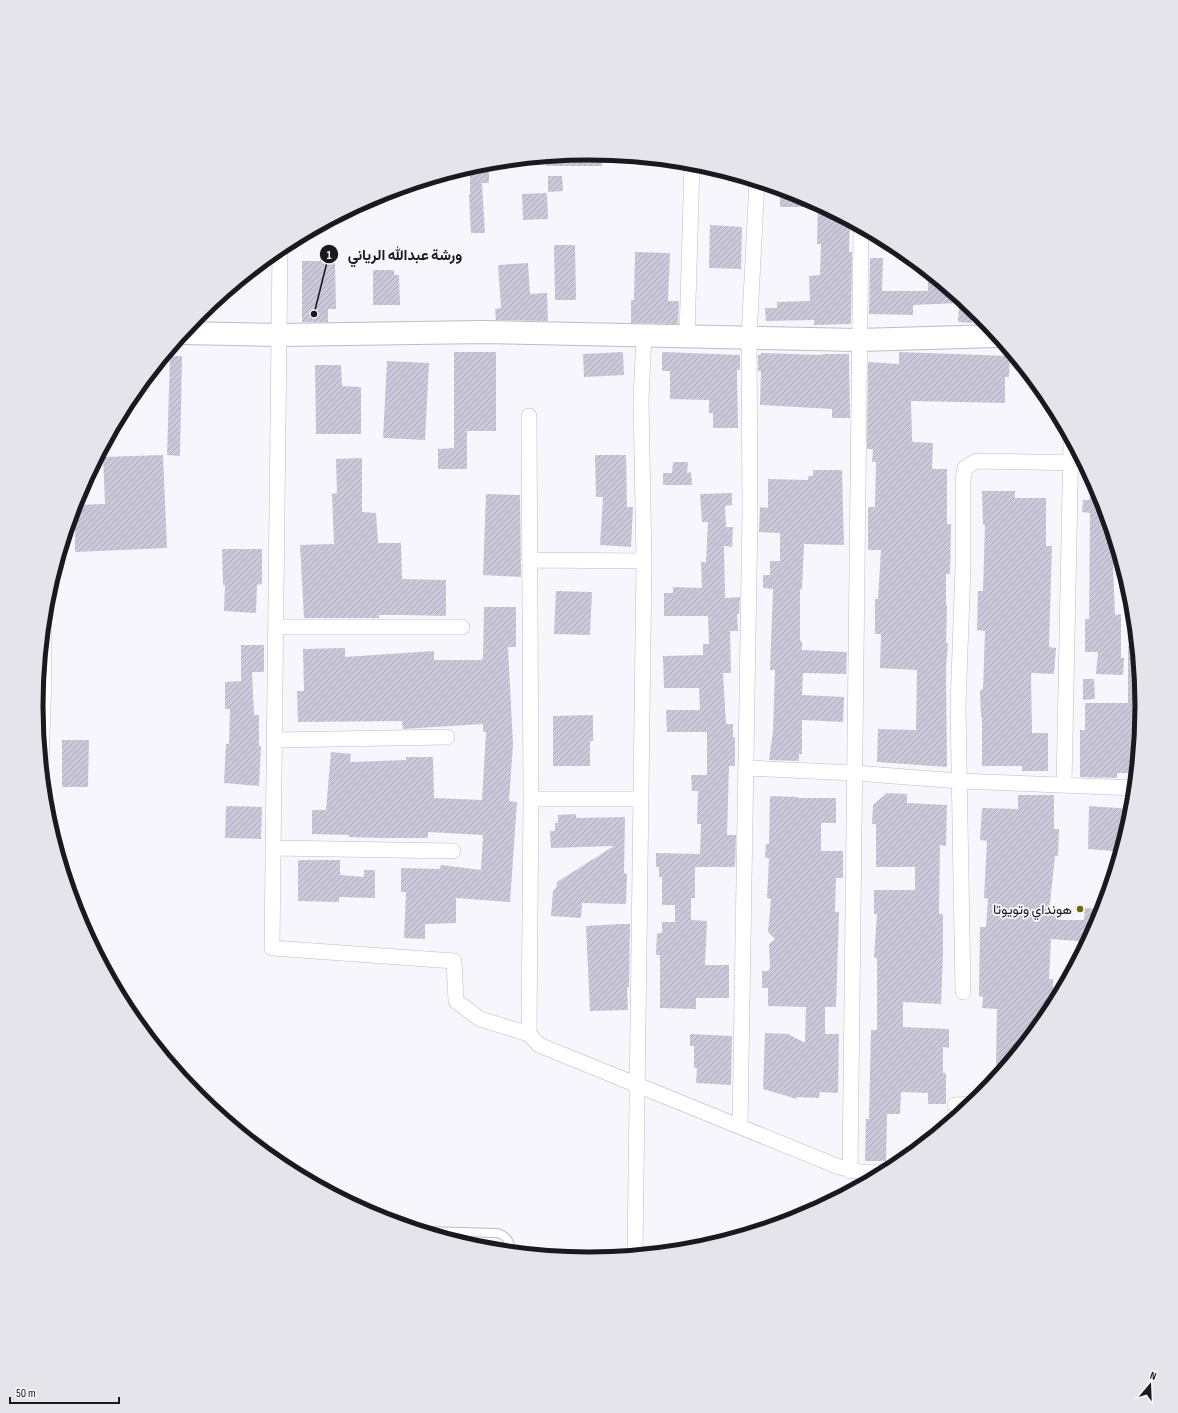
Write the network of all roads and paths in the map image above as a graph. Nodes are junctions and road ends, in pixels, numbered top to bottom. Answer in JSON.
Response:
{"nodes":[{"id":1,"x":692,"y":170,"type":"edge"},
{"id":2,"x":757,"y":187,"type":"edge"},
{"id":3,"x":861,"y":233,"type":"edge"},
{"id":4,"x":280,"y":257,"type":"edge"},
{"id":5,"x":190,"y":333,"type":"edge"},
{"id":6,"x":279,"y":335,"type":"junction"},
{"id":7,"x":644,"y":335,"type":"junction"},
{"id":8,"x":687,"y":336,"type":"junction"},
{"id":9,"x":991,"y":336,"type":"edge"},
{"id":10,"x":749,"y":337,"type":"junction"},
{"id":11,"x":859,"y":340,"type":"junction"},
{"id":12,"x":529,"y":416,"type":"dead end"},
{"id":13,"x":1077,"y":463,"type":"edge"},
{"id":14,"x":531,"y":560,"type":"junction"},
{"id":15,"x":644,"y":561,"type":"junction"},
{"id":16,"x":276,"y":627,"type":"junction"},
{"id":17,"x":462,"y":627,"type":"dead end"},
{"id":18,"x":447,"y":737,"type":"dead end"},
{"id":19,"x":275,"y":740,"type":"junction"},
{"id":20,"x":747,"y":768,"type":"junction"},
{"id":21,"x":855,"y":773,"type":"junction"},
{"id":22,"x":959,"y":781,"type":"junction"},
{"id":23,"x":1064,"y":785,"type":"junction"},
{"id":24,"x":1129,"y":788,"type":"edge"},
{"id":25,"x":531,"y":798,"type":"junction"},
{"id":26,"x":641,"y":800,"type":"junction"},
{"id":27,"x":274,"y":848,"type":"junction"},
{"id":28,"x":453,"y":851,"type":"dead end"},
{"id":29,"x":963,"y":992,"type":"dead end"},
{"id":30,"x":529,"y":1034,"type":"junction"},
{"id":31,"x":637,"y":1084,"type":"junction"},
{"id":32,"x":955,"y":1105,"type":"dead end"},
{"id":33,"x":962,"y":1105,"type":"edge"},
{"id":34,"x":740,"y":1126,"type":"junction"},
{"id":35,"x":850,"y":1171,"type":"junction"},
{"id":36,"x":872,"y":1172,"type":"edge"},
{"id":37,"x":439,"y":1231,"type":"edge"},
{"id":38,"x":510,"y":1247,"type":"edge"},
{"id":39,"x":635,"y":1250,"type":"edge"}],
"edges":[{"from":1,"to":8,"type":"street"},
{"from":2,"to":10,"type":"street"},
{"from":3,"to":11,"type":"street"},
{"from":4,"to":6,"type":"street"},
{"from":5,"to":6,"type":"street"},
{"from":6,"to":7,"type":"street"},
{"from":6,"to":16,"type":"street"},
{"from":7,"to":8,"type":"street"},
{"from":7,"to":15,"type":"street"},
{"from":8,"to":10,"type":"street"},
{"from":9,"to":11,"type":"street"},
{"from":10,"to":11,"type":"street"},
{"from":10,"to":20,"type":"street"},
{"from":11,"to":21,"type":"street"},
{"from":12,"to":14,"type":"street"},
{"from":13,"to":22,"type":"street"},
{"from":13,"to":23,"type":"street"},
{"from":14,"to":15,"type":"street"},
{"from":14,"to":25,"type":"street"},
{"from":15,"to":26,"type":"street"},
{"from":16,"to":17,"type":"street"},
{"from":16,"to":19,"type":"street"},
{"from":18,"to":19,"type":"street"},
{"from":19,"to":27,"type":"street"},
{"from":20,"to":21,"type":"street"},
{"from":20,"to":34,"type":"street"},
{"from":21,"to":22,"type":"street"},
{"from":21,"to":35,"type":"street"},
{"from":22,"to":23,"type":"street"},
{"from":22,"to":29,"type":"street"},
{"from":23,"to":24,"type":"street"},
{"from":25,"to":26,"type":"street"},
{"from":25,"to":30,"type":"street"},
{"from":26,"to":31,"type":"street"},
{"from":27,"to":28,"type":"street"},
{"from":27,"to":30,"type":"street"},
{"from":30,"to":31,"type":"street"},
{"from":31,"to":34,"type":"street"},
{"from":31,"to":39,"type":"street"},
{"from":32,"to":33,"type":"street"},
{"from":34,"to":35,"type":"street"},
{"from":35,"to":36,"type":"street"},
{"from":37,"to":38,"type":"lane"}]}
